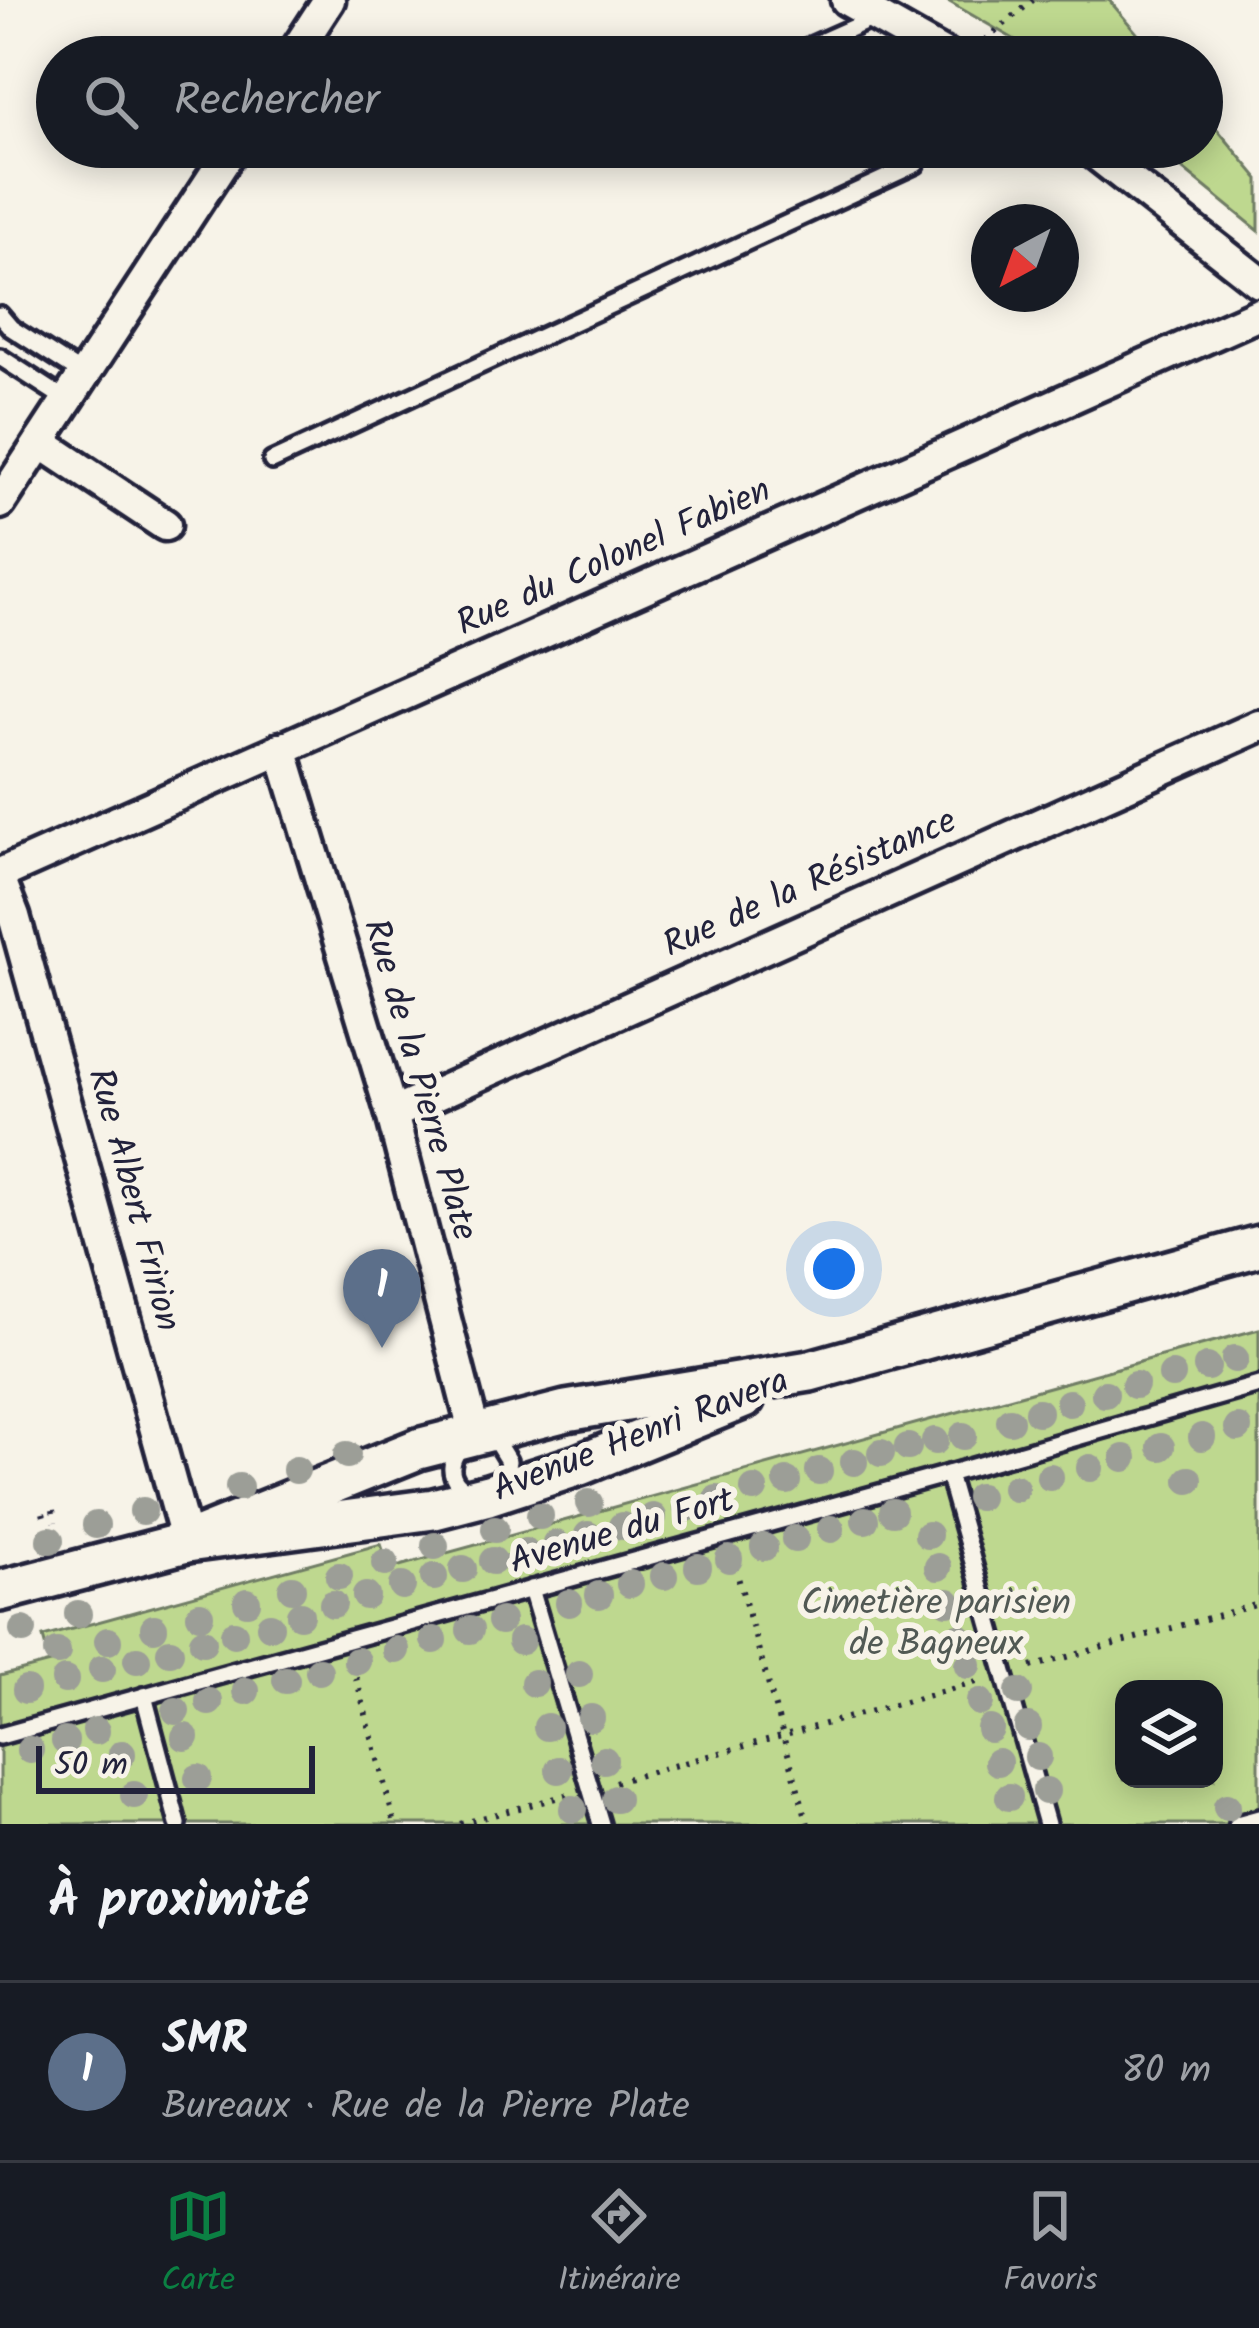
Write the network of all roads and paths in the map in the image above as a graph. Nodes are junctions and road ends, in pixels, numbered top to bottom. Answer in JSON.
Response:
{"nodes":[{"id":1,"x":329,"y":0,"type":"edge"},
{"id":2,"x":847,"y":0,"type":"edge"},
{"id":3,"x":1033,"y":0,"type":"edge"},
{"id":4,"x":877,"y":16,"type":"junction"},
{"id":5,"x":306,"y":36,"type":"edge"},
{"id":6,"x":833,"y":36,"type":"edge"},
{"id":7,"x":912,"y":36,"type":"edge"},
{"id":8,"x":991,"y":36,"type":"edge"},
{"id":9,"x":219,"y":168,"type":"edge"},
{"id":10,"x":907,"y":168,"type":"edge"},
{"id":11,"x":1115,"y":168,"type":"edge"},
{"id":12,"x":1259,"y":282,"type":"edge"},
{"id":13,"x":1259,"y":314,"type":"edge"},
{"id":14,"x":0,"y":315,"type":"edge"},
{"id":15,"x":0,"y":357,"type":"edge"},
{"id":16,"x":76,"y":388,"type":"junction"},
{"id":17,"x":40,"y":442,"type":"junction"},
{"id":18,"x":272,"y":461,"type":"dead end"},
{"id":19,"x":0,"y":503,"type":"edge"},
{"id":20,"x":165,"y":525,"type":"dead end"},
{"id":21,"x":1259,"y":726,"type":"edge"},
{"id":22,"x":281,"y":748,"type":"junction"},
{"id":23,"x":0,"y":877,"type":"edge"},
{"id":24,"x":392,"y":1114,"type":"junction"},
{"id":25,"x":1259,"y":1246,"type":"edge"},
{"id":26,"x":810,"y":1371,"type":"junction"},
{"id":27,"x":1259,"y":1384,"type":"edge"},
{"id":28,"x":475,"y":1435,"type":"junction"},
{"id":29,"x":947,"y":1474,"type":"junction"},
{"id":30,"x":488,"y":1495,"type":"junction"},
{"id":31,"x":53,"y":1510,"type":"dead end"},
{"id":32,"x":43,"y":1513,"type":"dead end"},
{"id":33,"x":725,"y":1534,"type":"junction"},
{"id":34,"x":187,"y":1542,"type":"junction"},
{"id":35,"x":531,"y":1588,"type":"junction"},
{"id":36,"x":0,"y":1591,"type":"edge"},
{"id":37,"x":1259,"y":1604,"type":"edge"},
{"id":38,"x":346,"y":1639,"type":"junction"},
{"id":39,"x":1005,"y":1674,"type":"junction"},
{"id":40,"x":144,"y":1696,"type":"junction"},
{"id":41,"x":783,"y":1735,"type":"junction"},
{"id":42,"x":0,"y":1736,"type":"edge"},
{"id":43,"x":591,"y":1788,"type":"junction"},
{"id":44,"x":1259,"y":1818,"type":"edge"},
{"id":45,"x":178,"y":1824,"type":"edge"},
{"id":46,"x":395,"y":1824,"type":"edge"},
{"id":47,"x":460,"y":1824,"type":"edge"},
{"id":48,"x":602,"y":1824,"type":"edge"},
{"id":49,"x":808,"y":1824,"type":"edge"},
{"id":50,"x":1048,"y":1824,"type":"edge"},
{"id":51,"x":1237,"y":1824,"type":"edge"}],
"edges":[{"from":1,"to":5,"type":"street"},
{"from":2,"to":4,"type":"street"},
{"from":3,"to":8,"type":"path"},
{"from":4,"to":6,"type":"lane"},
{"from":4,"to":7,"type":"street"},
{"from":9,"to":16,"type":"street"},
{"from":10,"to":18,"type":"lane"},
{"from":11,"to":12,"type":"street"},
{"from":13,"to":22,"type":"street","name":"Rue du Colonel Fabien"},
{"from":14,"to":16,"type":"lane"},
{"from":15,"to":16,"type":"lane"},
{"from":16,"to":17,"type":"street"},
{"from":17,"to":19,"type":"street"},
{"from":17,"to":20,"type":"street"},
{"from":21,"to":24,"type":"street","name":"Rue de la Résistance"},
{"from":22,"to":23,"type":"street","name":"Rue du Colonel Fabien"},
{"from":22,"to":24,"type":"street","name":"Rue de la Pierre Plate"},
{"from":23,"to":34,"type":"street","name":"Rue Albert Fririon"},
{"from":24,"to":28,"type":"street","name":"Rue de la Pierre Plate"},
{"from":25,"to":26,"type":"street","name":"Avenue Henri Ravera"},
{"from":26,"to":28,"type":"street","name":"Avenue Henri Ravera"},
{"from":26,"to":30,"type":"street","name":"Avenue Henri Ravera"},
{"from":27,"to":29,"type":"lane","name":"Avenue du Fort"},
{"from":28,"to":30,"type":"lane"},
{"from":28,"to":30,"type":"lane"},
{"from":28,"to":34,"type":"street","name":"Avenue Henri Ravera"},
{"from":29,"to":33,"type":"lane","name":"Avenue du Fort"},
{"from":29,"to":39,"type":"lane"},
{"from":30,"to":34,"type":"street","name":"Avenue Henri Ravera"},
{"from":31,"to":32,"type":"path"},
{"from":33,"to":35,"type":"lane","name":"Avenue du Fort"},
{"from":33,"to":41,"type":"path"},
{"from":34,"to":36,"type":"street","name":"Avenue Henri Ravera"},
{"from":35,"to":38,"type":"lane","name":"Avenue du Fort"},
{"from":35,"to":43,"type":"lane"},
{"from":37,"to":39,"type":"path"},
{"from":38,"to":40,"type":"lane","name":"Avenue du Fort"},
{"from":38,"to":46,"type":"path"},
{"from":39,"to":41,"type":"path"},
{"from":39,"to":50,"type":"lane"},
{"from":40,"to":42,"type":"lane","name":"Avenue du Fort"},
{"from":40,"to":45,"type":"lane"},
{"from":41,"to":43,"type":"path"},
{"from":41,"to":49,"type":"path"},
{"from":43,"to":47,"type":"path"},
{"from":43,"to":48,"type":"lane"},
{"from":44,"to":51,"type":"lane"}]}
